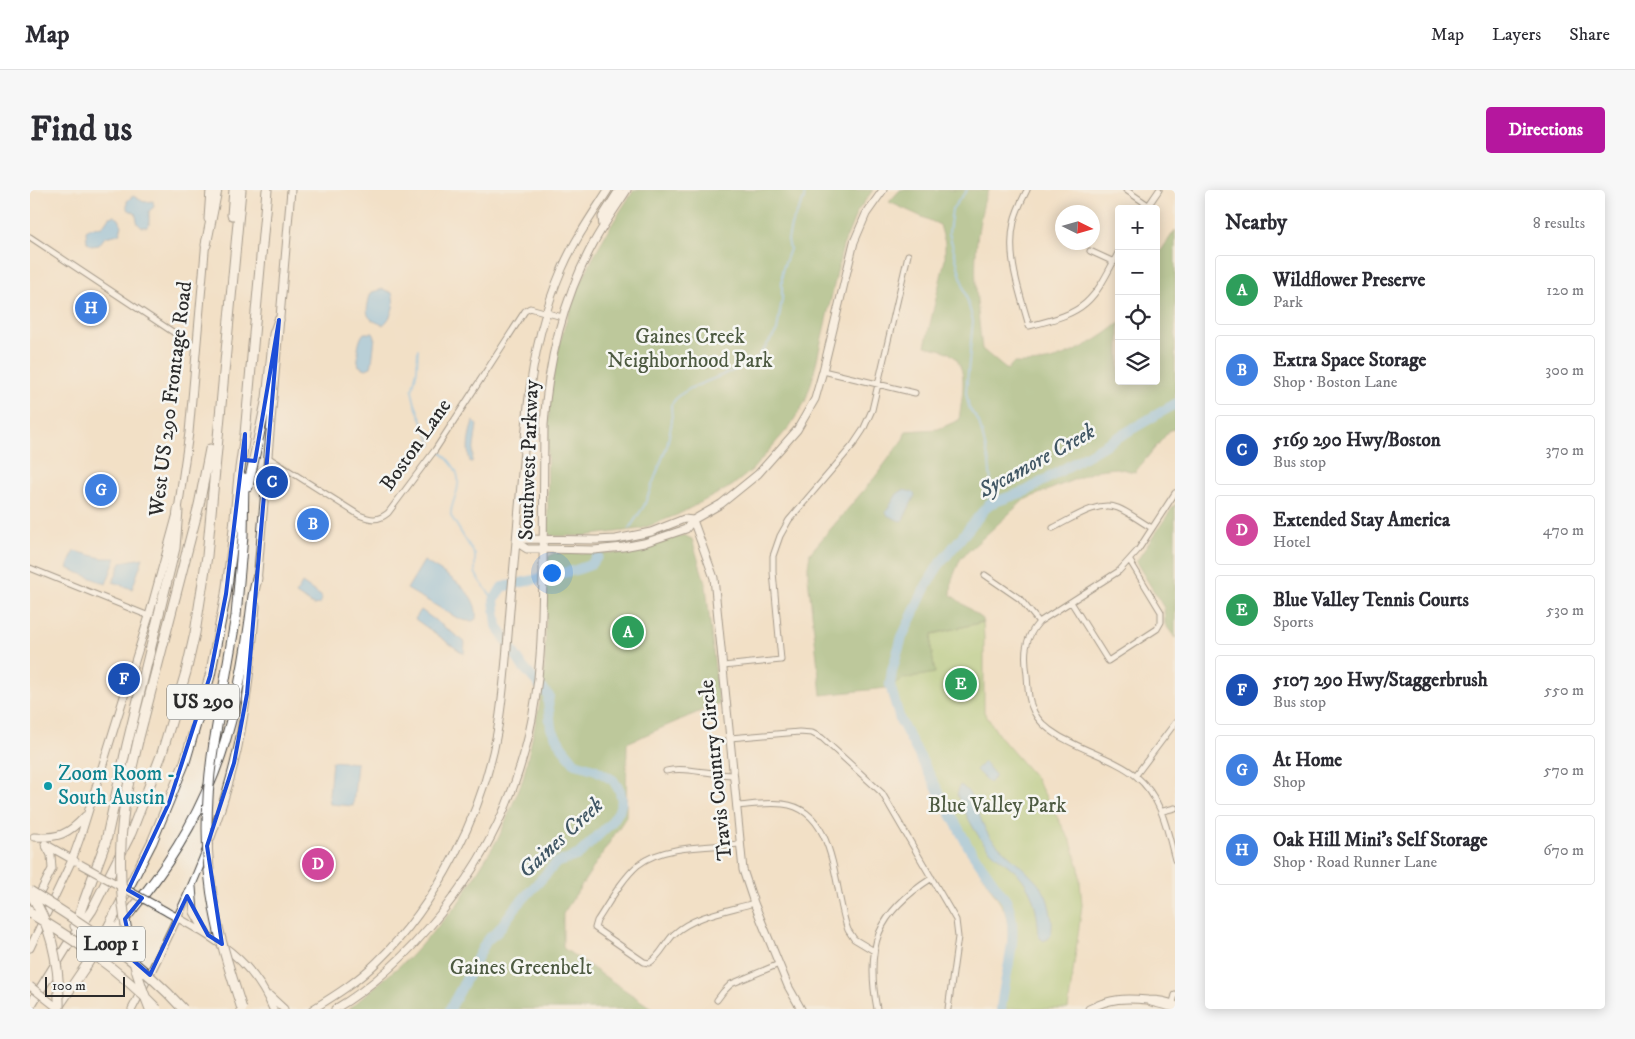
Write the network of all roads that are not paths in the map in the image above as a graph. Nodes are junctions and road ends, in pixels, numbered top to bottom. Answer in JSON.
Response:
{"nodes":[{"id":1,"x":210,"y":190,"type":"edge"},
{"id":2,"x":217,"y":190,"type":"edge"},
{"id":3,"x":234,"y":190,"type":"edge"},
{"id":4,"x":241,"y":190,"type":"edge"},
{"id":5,"x":267,"y":190,"type":"edge"},
{"id":6,"x":291,"y":190,"type":"edge"},
{"id":7,"x":608,"y":190,"type":"edge"},
{"id":8,"x":619,"y":190,"type":"edge"},
{"id":9,"x":627,"y":190,"type":"edge"},
{"id":10,"x":883,"y":190,"type":"edge"},
{"id":11,"x":1027,"y":190,"type":"edge"},
{"id":12,"x":1126,"y":190,"type":"edge"},
{"id":13,"x":1158,"y":190,"type":"edge"},
{"id":14,"x":1145,"y":205,"type":"edge"},
{"id":15,"x":1148,"y":205,"type":"edge"},
{"id":16,"x":603,"y":228,"type":"junction"},
{"id":17,"x":30,"y":237,"type":"edge"},
{"id":18,"x":206,"y":245,"type":"junction"},
{"id":19,"x":1090,"y":251,"type":"dead end"},
{"id":20,"x":908,"y":256,"type":"dead end"},
{"id":21,"x":1114,"y":262,"type":"joint"},
{"id":22,"x":546,"y":312,"type":"junction"},
{"id":23,"x":562,"y":317,"type":"junction"},
{"id":24,"x":279,"y":320,"type":"junction"},
{"id":25,"x":197,"y":348,"type":"junction"},
{"id":26,"x":823,"y":371,"type":"junction"},
{"id":27,"x":877,"y":384,"type":"junction"},
{"id":28,"x":915,"y":393,"type":"dead end"},
{"id":29,"x":245,"y":434,"type":"junction"},
{"id":30,"x":216,"y":448,"type":"junction"},
{"id":31,"x":269,"y":458,"type":"junction"},
{"id":32,"x":208,"y":459,"type":"junction"},
{"id":33,"x":1175,"y":493,"type":"edge"},
{"id":34,"x":178,"y":510,"type":"junction"},
{"id":35,"x":244,"y":512,"type":"junction"},
{"id":36,"x":693,"y":520,"type":"junction"},
{"id":37,"x":1054,"y":528,"type":"dead end"},
{"id":38,"x":1152,"y":528,"type":"junction"},
{"id":39,"x":544,"y":539,"type":"junction"},
{"id":40,"x":516,"y":542,"type":"junction"},
{"id":41,"x":543,"y":549,"type":"junction"},
{"id":42,"x":1130,"y":561,"type":"junction"},
{"id":43,"x":30,"y":568,"type":"edge"},
{"id":44,"x":985,"y":575,"type":"dead end"},
{"id":45,"x":257,"y":578,"type":"junction"},
{"id":46,"x":1071,"y":602,"type":"junction"},
{"id":47,"x":150,"y":616,"type":"junction"},
{"id":48,"x":1039,"y":622,"type":"junction"},
{"id":49,"x":723,"y":666,"type":"junction"},
{"id":50,"x":1175,"y":723,"type":"edge"},
{"id":51,"x":730,"y":738,"type":"junction"},
{"id":52,"x":666,"y":771,"type":"dead end"},
{"id":53,"x":733,"y":775,"type":"junction"},
{"id":54,"x":1136,"y":775,"type":"junction"},
{"id":55,"x":736,"y":806,"type":"junction"},
{"id":56,"x":1175,"y":808,"type":"edge"},
{"id":57,"x":1162,"y":811,"type":"junction"},
{"id":58,"x":87,"y":814,"type":"junction"},
{"id":59,"x":32,"y":836,"type":"edge"},
{"id":60,"x":45,"y":844,"type":"junction"},
{"id":61,"x":740,"y":844,"type":"junction"},
{"id":62,"x":72,"y":860,"type":"junction"},
{"id":63,"x":1175,"y":860,"type":"edge"},
{"id":64,"x":932,"y":878,"type":"junction"},
{"id":65,"x":192,"y":884,"type":"junction"},
{"id":66,"x":30,"y":892,"type":"edge"},
{"id":67,"x":754,"y":903,"type":"junction"},
{"id":68,"x":30,"y":913,"type":"edge"},
{"id":69,"x":176,"y":917,"type":"junction"},
{"id":70,"x":208,"y":935,"type":"junction"},
{"id":71,"x":67,"y":946,"type":"junction"},
{"id":72,"x":30,"y":948,"type":"edge"},
{"id":73,"x":96,"y":951,"type":"junction"},
{"id":74,"x":874,"y":951,"type":"junction"},
{"id":75,"x":779,"y":964,"type":"junction"},
{"id":76,"x":30,"y":986,"type":"edge"},
{"id":77,"x":264,"y":989,"type":"junction"},
{"id":78,"x":1175,"y":995,"type":"edge"},
{"id":79,"x":717,"y":1000,"type":"dead end"},
{"id":80,"x":30,"y":1006,"type":"edge"},
{"id":81,"x":1174,"y":1006,"type":"edge"},
{"id":82,"x":58,"y":1009,"type":"edge"},
{"id":83,"x":132,"y":1009,"type":"edge"},
{"id":84,"x":150,"y":1009,"type":"edge"},
{"id":85,"x":157,"y":1009,"type":"edge"},
{"id":86,"x":183,"y":1009,"type":"edge"},
{"id":87,"x":242,"y":1009,"type":"edge"},
{"id":88,"x":273,"y":1009,"type":"edge"},
{"id":89,"x":284,"y":1009,"type":"edge"},
{"id":90,"x":314,"y":1009,"type":"edge"},
{"id":91,"x":335,"y":1009,"type":"edge"},
{"id":92,"x":801,"y":1009,"type":"edge"},
{"id":93,"x":877,"y":1009,"type":"edge"},
{"id":94,"x":948,"y":1009,"type":"edge"},
{"id":95,"x":1089,"y":1009,"type":"edge"}],
"edges":[{"from":1,"to":18,"type":"main road","name":"West US 290 Frontage Road"},
{"from":2,"to":18,"type":"highway"},
{"from":3,"to":32,"type":"highway"},
{"from":4,"to":30,"type":"highway","number":"US 290"},
{"from":5,"to":29,"type":"highway","number":"US 290"},
{"from":6,"to":24,"type":"main road"},
{"from":7,"to":22,"type":"main road","name":"Southwest Parkway"},
{"from":8,"to":16,"type":"main road"},
{"from":9,"to":16,"type":"main road","name":"Southwest Parkway"},
{"from":10,"to":26,"type":"main road"},
{"from":11,"to":21,"type":"street"},
{"from":12,"to":14,"type":"street"},
{"from":13,"to":15,"type":"street"},
{"from":16,"to":23,"type":"main road","name":"Southwest Parkway"},
{"from":17,"to":25,"type":"street"},
{"from":18,"to":25,"type":"main road","name":"West US 290 Frontage Road"},
{"from":19,"to":21,"type":"street"},
{"from":20,"to":27,"type":"street"},
{"from":22,"to":23,"type":"street","name":"Boston Lane"},
{"from":22,"to":31,"type":"street","name":"Boston Lane"},
{"from":22,"to":40,"type":"main road","name":"Southwest Parkway"},
{"from":23,"to":39,"type":"main road","name":"Southwest Parkway"},
{"from":24,"to":31,"type":"main road"},
{"from":24,"to":35,"type":"highway"},
{"from":25,"to":34,"type":"main road","name":"West US 290 Frontage Road"},
{"from":26,"to":27,"type":"street"},
{"from":26,"to":36,"type":"main road"},
{"from":27,"to":28,"type":"street"},
{"from":27,"to":49,"type":"street"},
{"from":29,"to":35,"type":"highway"},
{"from":29,"to":73,"type":"highway","number":"US 290"},
{"from":30,"to":32,"type":"highway"},
{"from":30,"to":71,"type":"highway","number":"US 290"},
{"from":31,"to":45,"type":"main road"},
{"from":32,"to":84,"type":"highway","bridge":true},
{"from":33,"to":38,"type":"street"},
{"from":34,"to":47,"type":"main road","name":"West US 290 Frontage Road"},
{"from":34,"to":71,"type":"highway"},
{"from":35,"to":87,"type":"highway","bridge":true},
{"from":36,"to":39,"type":"main road"},
{"from":36,"to":41,"type":"main road"},
{"from":36,"to":49,"type":"main road","name":"Travis Country Circle"},
{"from":37,"to":38,"type":"street"},
{"from":38,"to":42,"type":"street"},
{"from":39,"to":40,"type":"main road"},
{"from":39,"to":41,"type":"main road","name":"Southwest Parkway"},
{"from":40,"to":41,"type":"main road"},
{"from":40,"to":90,"type":"main road","name":"Southwest Parkway"},
{"from":41,"to":91,"type":"main road","name":"Southwest Parkway"},
{"from":42,"to":46,"type":"street"},
{"from":42,"to":46,"type":"street"},
{"from":43,"to":47,"type":"street"},
{"from":44,"to":48,"type":"street"},
{"from":45,"to":65,"type":"main road"},
{"from":45,"to":73,"type":"highway"},
{"from":46,"to":48,"type":"street"},
{"from":47,"to":58,"type":"main road","name":"West US 290 Frontage Road"},
{"from":48,"to":54,"type":"street"},
{"from":49,"to":51,"type":"main road","name":"Travis Country Circle"},
{"from":50,"to":54,"type":"street"},
{"from":51,"to":53,"type":"main road","name":"Travis Country Circle"},
{"from":51,"to":64,"type":"street"},
{"from":52,"to":53,"type":"street"},
{"from":53,"to":55,"type":"main road","name":"Travis Country Circle"},
{"from":54,"to":57,"type":"street"},
{"from":55,"to":61,"type":"main road","name":"Travis Country Circle"},
{"from":55,"to":74,"type":"street"},
{"from":56,"to":57,"type":"street"},
{"from":57,"to":63,"type":"street"},
{"from":58,"to":59,"type":"main road"},
{"from":58,"to":62,"type":"main road","name":"West US 290 Frontage Road"},
{"from":59,"to":60,"type":"main road"},
{"from":60,"to":62,"type":"main road"},
{"from":60,"to":68,"type":"main road"},
{"from":61,"to":67,"type":"main road","name":"Travis Country Circle"},
{"from":61,"to":67,"type":"street"},
{"from":62,"to":69,"type":"main road","bridge":true},
{"from":62,"to":72,"type":"main road","name":"West US 290 Frontage Road"},
{"from":64,"to":74,"type":"street"},
{"from":64,"to":94,"type":"street"},
{"from":65,"to":69,"type":"main road"},
{"from":65,"to":70,"type":"main road"},
{"from":66,"to":82,"type":"highway","bridge":true},
{"from":66,"to":86,"type":"highway","number":"Loop 1","bridge":true},
{"from":67,"to":75,"type":"main road","name":"Travis Country Circle"},
{"from":68,"to":85,"type":"highway","number":"Loop 1","bridge":true},
{"from":69,"to":70,"type":"main road"},
{"from":69,"to":83,"type":"main road"},
{"from":70,"to":77,"type":"main road"},
{"from":71,"to":80,"type":"highway","number":"US 290"},
{"from":73,"to":82,"type":"highway","number":"US 290"},
{"from":74,"to":93,"type":"street"},
{"from":75,"to":79,"type":"street"},
{"from":75,"to":92,"type":"main road","name":"Travis Country Circle"},
{"from":76,"to":82,"type":"main road","bridge":true},
{"from":77,"to":88,"type":"main road"},
{"from":77,"to":89,"type":"main road"},
{"from":78,"to":81,"type":"street"},
{"from":81,"to":95,"type":"main road"}]}
